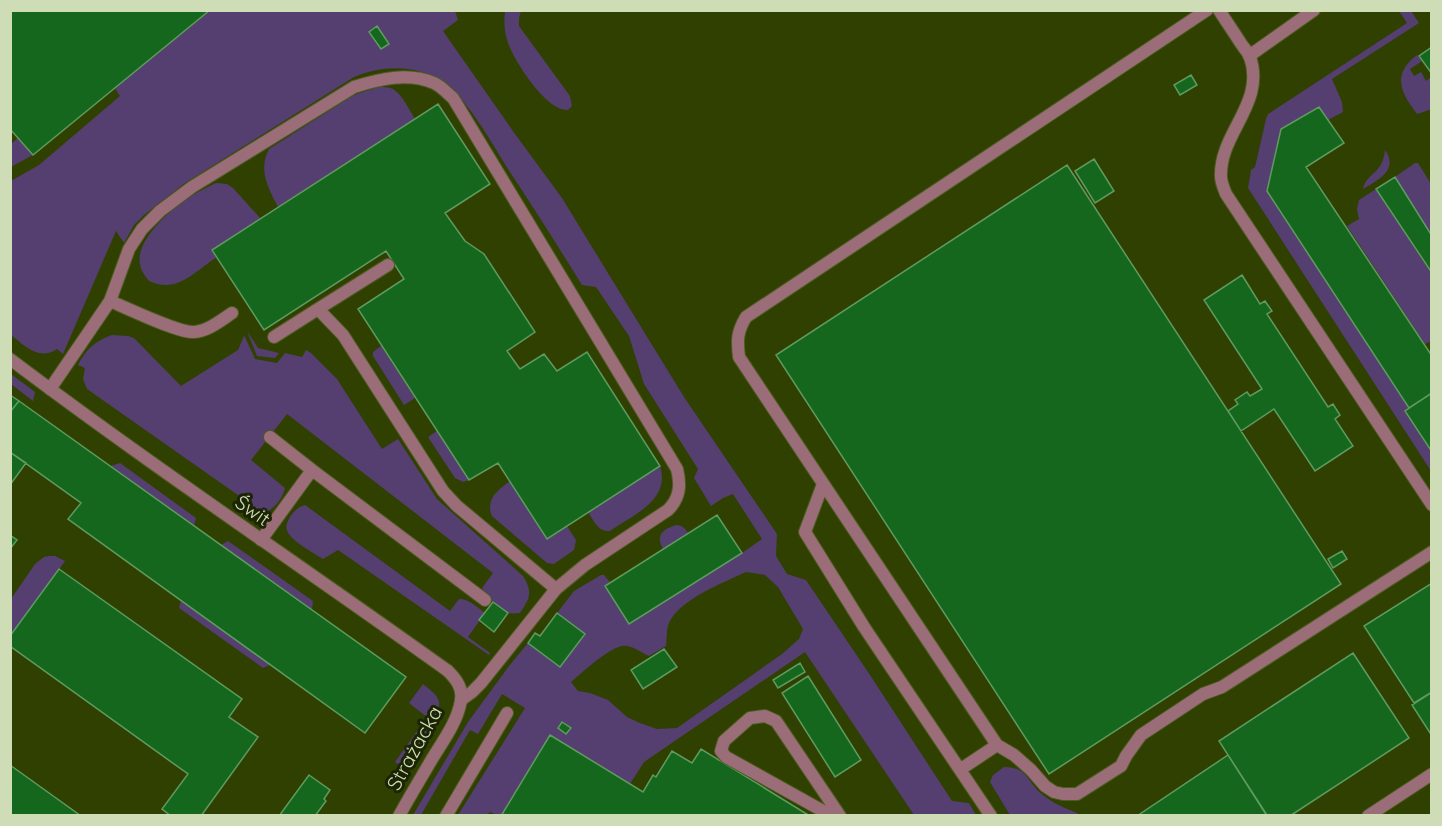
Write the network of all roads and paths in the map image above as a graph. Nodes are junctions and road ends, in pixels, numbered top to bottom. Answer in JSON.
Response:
{"nodes":[{"id":1,"x":1207,"y":10,"type":"edge"},
{"id":2,"x":1219,"y":10,"type":"edge"},
{"id":3,"x":1314,"y":10,"type":"edge"},
{"id":4,"x":1249,"y":56,"type":"junction"},
{"id":5,"x":388,"y":265,"type":"dead end"},
{"id":6,"x":110,"y":301,"type":"junction"},
{"id":7,"x":318,"y":309,"type":"junction"},
{"id":8,"x":232,"y":313,"type":"dead end"},
{"id":9,"x":274,"y":337,"type":"dead end"},
{"id":10,"x":10,"y":360,"type":"edge"},
{"id":11,"x":50,"y":389,"type":"junction"},
{"id":12,"x":270,"y":437,"type":"dead end"},
{"id":13,"x":312,"y":470,"type":"junction"},
{"id":14,"x":823,"y":484,"type":"junction"},
{"id":15,"x":1431,"y":505,"type":"edge"},
{"id":16,"x":261,"y":540,"type":"junction"},
{"id":17,"x":1431,"y":552,"type":"edge"},
{"id":18,"x":556,"y":589,"type":"junction"},
{"id":19,"x":484,"y":600,"type":"dead end"},
{"id":20,"x":461,"y":700,"type":"junction"},
{"id":21,"x":507,"y":713,"type":"dead end"},
{"id":22,"x":998,"y":745,"type":"junction"},
{"id":23,"x":961,"y":769,"type":"junction"},
{"id":24,"x":1431,"y":774,"type":"edge"},
{"id":25,"x":399,"y":816,"type":"edge"},
{"id":26,"x":446,"y":816,"type":"edge"},
{"id":27,"x":832,"y":816,"type":"edge"},
{"id":28,"x":840,"y":816,"type":"edge"},
{"id":29,"x":991,"y":816,"type":"edge"},
{"id":30,"x":1368,"y":816,"type":"edge"}],
"edges":[{"from":1,"to":14,"type":"street"},
{"from":2,"to":4,"type":"street"},
{"from":3,"to":4,"type":"street"},
{"from":4,"to":15,"type":"street"},
{"from":5,"to":7,"type":"street"},
{"from":6,"to":8,"type":"street"},
{"from":6,"to":11,"type":"street"},
{"from":6,"to":18,"type":"street"},
{"from":7,"to":9,"type":"street"},
{"from":7,"to":18,"type":"street"},
{"from":10,"to":11,"type":"street","name":"Świt"},
{"from":11,"to":16,"type":"street","name":"Świt"},
{"from":12,"to":13,"type":"street"},
{"from":13,"to":16,"type":"street"},
{"from":13,"to":19,"type":"street"},
{"from":14,"to":22,"type":"street"},
{"from":14,"to":23,"type":"street"},
{"from":16,"to":20,"type":"street","name":"Świt"},
{"from":17,"to":22,"type":"street"},
{"from":18,"to":20,"type":"street"},
{"from":20,"to":25,"type":"street","name":"Strażacka"},
{"from":21,"to":26,"type":"street"},
{"from":22,"to":23,"type":"street"},
{"from":23,"to":29,"type":"street"},
{"from":24,"to":30,"type":"street"},
{"from":27,"to":28,"type":"street"}]}
